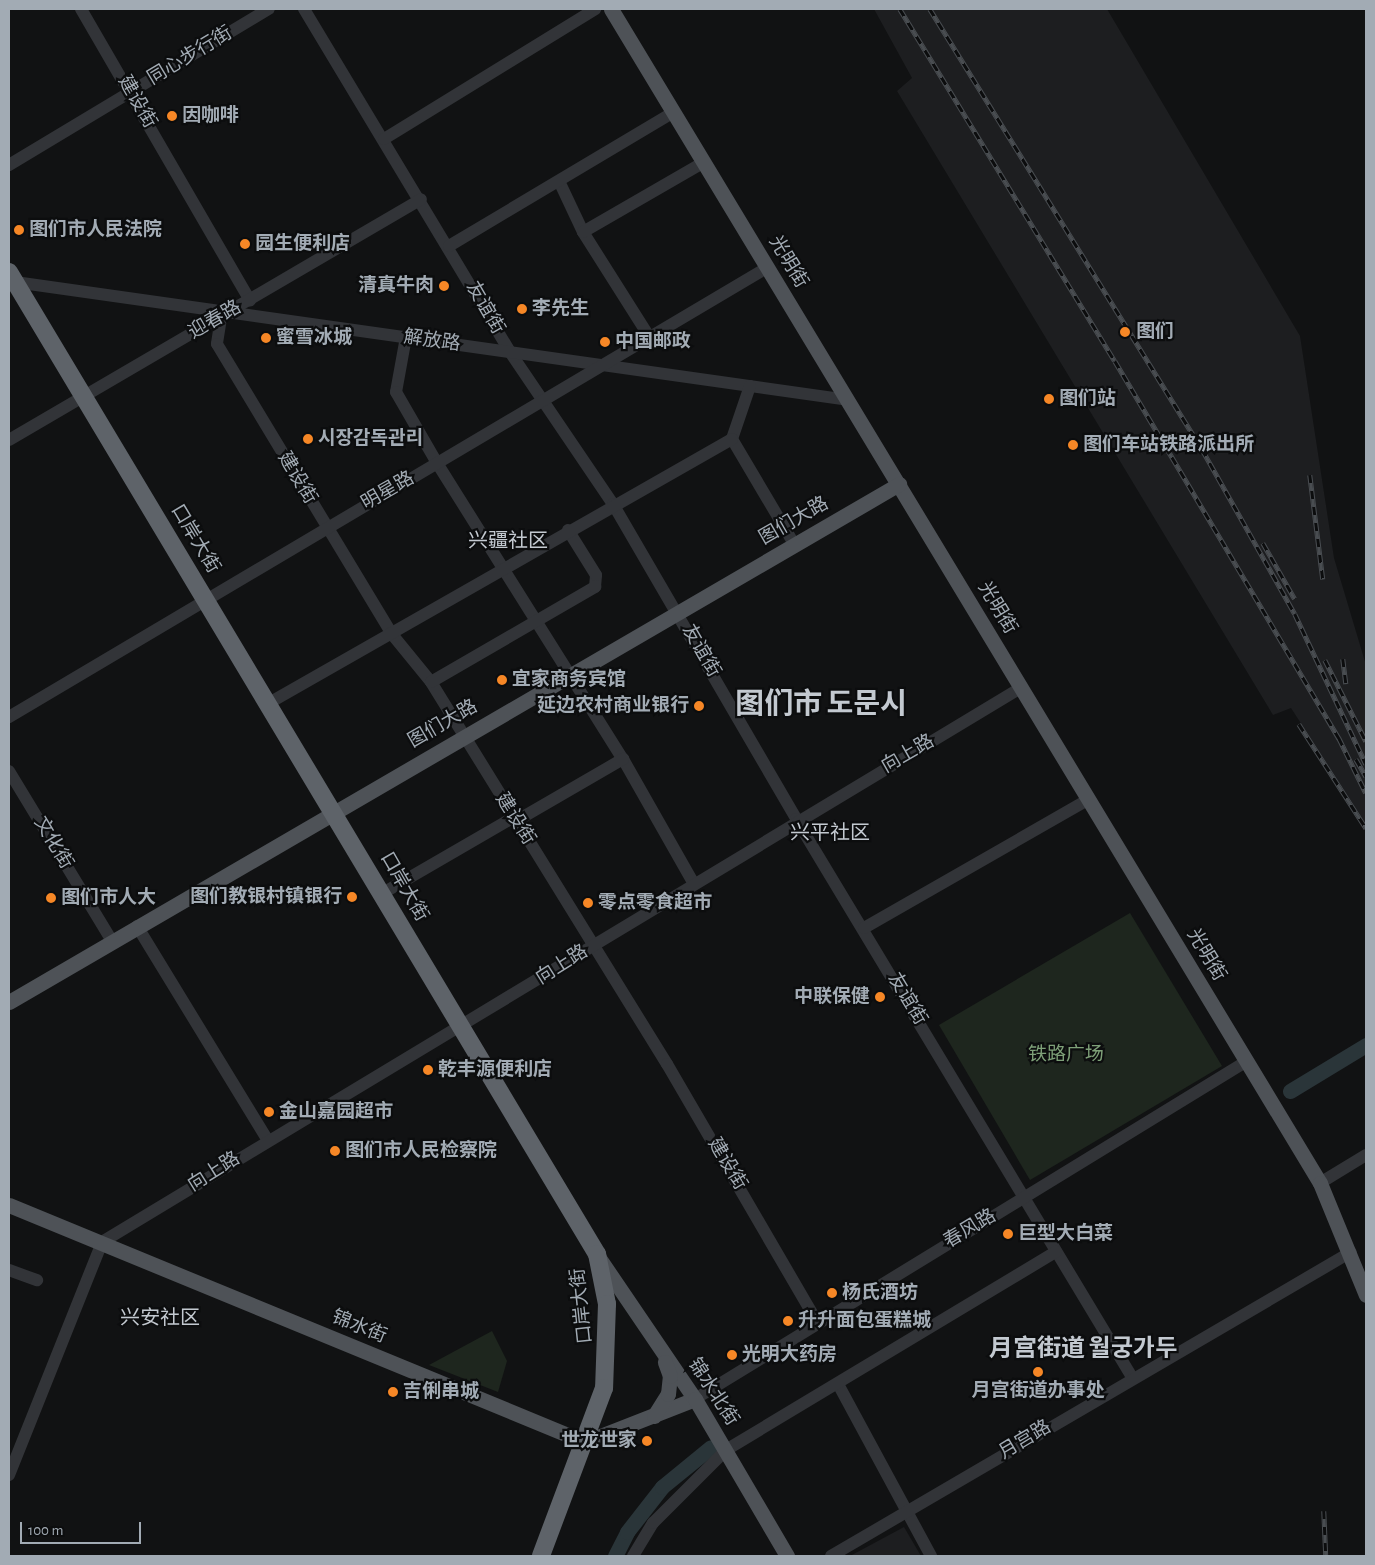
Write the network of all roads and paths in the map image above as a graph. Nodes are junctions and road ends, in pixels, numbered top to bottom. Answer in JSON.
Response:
{"nodes":[{"id":1,"x":81,"y":9,"type":"edge"},
{"id":2,"x":269,"y":9,"type":"edge"},
{"id":3,"x":304,"y":9,"type":"edge"},
{"id":4,"x":595,"y":9,"type":"edge"},
{"id":5,"x":611,"y":9,"type":"edge"},
{"id":6,"x":132,"y":92,"type":"junction"},
{"id":7,"x":674,"y":112,"type":"junction"},
{"id":8,"x":384,"y":139,"type":"junction"},
{"id":9,"x":704,"y":162,"type":"junction"},
{"id":10,"x":9,"y":165,"type":"edge"},
{"id":11,"x":558,"y":181,"type":"junction"},
{"id":12,"x":421,"y":199,"type":"junction"},
{"id":13,"x":583,"y":232,"type":"junction"},
{"id":14,"x":449,"y":246,"type":"junction"},
{"id":15,"x":768,"y":267,"type":"junction"},
{"id":16,"x":12,"y":277,"type":"edge"},
{"id":17,"x":250,"y":300,"type":"junction"},
{"id":18,"x":233,"y":312,"type":"junction"},
{"id":19,"x":222,"y":318,"type":"junction"},
{"id":20,"x":406,"y":337,"type":"junction"},
{"id":21,"x":650,"y":338,"type":"junction"},
{"id":22,"x":510,"y":352,"type":"junction"},
{"id":23,"x":607,"y":365,"type":"junction"},
{"id":24,"x":750,"y":386,"type":"junction"},
{"id":25,"x":83,"y":395,"type":"junction"},
{"id":26,"x":848,"y":400,"type":"junction"},
{"id":27,"x":542,"y":402,"type":"junction"},
{"id":28,"x":732,"y":439,"type":"junction"},
{"id":29,"x":9,"y":440,"type":"edge"},
{"id":30,"x":436,"y":463,"type":"junction"},
{"id":31,"x":899,"y":484,"type":"junction"},
{"id":32,"x":614,"y":504,"type":"junction"},
{"id":33,"x":326,"y":527,"type":"junction"},
{"id":34,"x":568,"y":530,"type":"junction"},
{"id":35,"x":794,"y":544,"type":"junction"},
{"id":36,"x":505,"y":567,"type":"junction"},
{"id":37,"x":206,"y":600,"type":"junction"},
{"id":38,"x":678,"y":611,"type":"junction"},
{"id":39,"x":538,"y":620,"type":"junction"},
{"id":40,"x":391,"y":633,"type":"junction"},
{"id":41,"x":570,"y":673,"type":"junction"},
{"id":42,"x":431,"y":682,"type":"junction"},
{"id":43,"x":1022,"y":687,"type":"junction"},
{"id":44,"x":269,"y":703,"type":"junction"},
{"id":45,"x":9,"y":717,"type":"edge"},
{"id":46,"x":463,"y":735,"type":"junction"},
{"id":47,"x":623,"y":759,"type":"junction"},
{"id":48,"x":9,"y":771,"type":"edge"},
{"id":49,"x":1089,"y":799,"type":"junction"},
{"id":50,"x":333,"y":810,"type":"junction"},
{"id":51,"x":515,"y":819,"type":"junction"},
{"id":52,"x":796,"y":820,"type":"junction"},
{"id":53,"x":693,"y":882,"type":"junction"},
{"id":54,"x":383,"y":892,"type":"junction"},
{"id":55,"x":137,"y":926,"type":"junction"},
{"id":56,"x":864,"y":928,"type":"junction"},
{"id":57,"x":112,"y":941,"type":"junction"},
{"id":58,"x":592,"y":945,"type":"junction"},
{"id":59,"x":9,"y":1002,"type":"edge"},
{"id":60,"x":460,"y":1029,"type":"junction"},
{"id":61,"x":1247,"y":1061,"type":"junction"},
{"id":62,"x":267,"y":1139,"type":"junction"},
{"id":63,"x":1366,"y":1155,"type":"edge"},
{"id":64,"x":1320,"y":1183,"type":"junction"},
{"id":65,"x":1025,"y":1196,"type":"junction"},
{"id":66,"x":9,"y":1205,"type":"edge"},
{"id":67,"x":102,"y":1242,"type":"junction"},
{"id":68,"x":1056,"y":1252,"type":"junction"},
{"id":69,"x":1351,"y":1252,"type":"junction"},
{"id":70,"x":597,"y":1254,"type":"junction"},
{"id":71,"x":9,"y":1270,"type":"edge"},
{"id":72,"x":37,"y":1280,"type":"dead end"},
{"id":73,"x":1366,"y":1295,"type":"edge"},
{"id":74,"x":817,"y":1322,"type":"junction"},
{"id":75,"x":660,"y":1348,"type":"junction"},
{"id":76,"x":1132,"y":1377,"type":"junction"},
{"id":77,"x":838,"y":1384,"type":"junction"},
{"id":78,"x":695,"y":1399,"type":"junction"},
{"id":79,"x":654,"y":1416,"type":"junction"},
{"id":80,"x":585,"y":1442,"type":"junction"},
{"id":81,"x":726,"y":1450,"type":"junction"},
{"id":82,"x":9,"y":1475,"type":"edge"},
{"id":83,"x":906,"y":1511,"type":"junction"},
{"id":84,"x":540,"y":1556,"type":"edge"},
{"id":85,"x":633,"y":1556,"type":"edge"},
{"id":86,"x":787,"y":1556,"type":"edge"},
{"id":87,"x":831,"y":1556,"type":"edge"},
{"id":88,"x":931,"y":1556,"type":"edge"}],
"edges":[{"from":1,"to":6,"type":"street","name":"建设街"},
{"from":2,"to":6,"type":"street","name":"同心步行街"},
{"from":3,"to":8,"type":"street","name":"友谊街"},
{"from":4,"to":8,"type":"street"},
{"from":5,"to":7,"type":"main road","name":"光明街"},
{"from":6,"to":10,"type":"street","name":"同心步行街"},
{"from":6,"to":17,"type":"street","name":"建设街"},
{"from":7,"to":9,"type":"main road","name":"光明街"},
{"from":7,"to":11,"type":"street"},
{"from":8,"to":12,"type":"street","name":"友谊街"},
{"from":9,"to":13,"type":"street"},
{"from":9,"to":15,"type":"main road","name":"光明街"},
{"from":11,"to":13,"type":"street"},
{"from":11,"to":14,"type":"street"},
{"from":12,"to":14,"type":"street","name":"友谊街"},
{"from":12,"to":17,"type":"street","name":"迎春路"},
{"from":13,"to":21,"type":"street"},
{"from":14,"to":22,"type":"street","name":"友谊街"},
{"from":15,"to":21,"type":"street","name":"明星路"},
{"from":15,"to":26,"type":"main road","name":"光明街"},
{"from":16,"to":18,"type":"street","name":"解放路"},
{"from":16,"to":25,"type":"highway","name":"口岸大街"},
{"from":17,"to":18,"type":"street","name":"迎春路"},
{"from":18,"to":19,"type":"street","name":"迎春路"},
{"from":18,"to":20,"type":"street","name":"解放路"},
{"from":19,"to":25,"type":"street","name":"迎春路"},
{"from":19,"to":33,"type":"street","name":"建设街"},
{"from":20,"to":22,"type":"street","name":"解放路"},
{"from":20,"to":30,"type":"street"},
{"from":21,"to":23,"type":"street","name":"明星路"},
{"from":22,"to":23,"type":"street","name":"解放路"},
{"from":22,"to":27,"type":"street","name":"友谊街"},
{"from":23,"to":24,"type":"street","name":"解放路"},
{"from":23,"to":27,"type":"street","name":"明星路"},
{"from":24,"to":26,"type":"street","name":"解放路"},
{"from":24,"to":28,"type":"street"},
{"from":25,"to":29,"type":"street","name":"迎春路"},
{"from":25,"to":37,"type":"highway","name":"口岸大街"},
{"from":26,"to":31,"type":"main road","name":"光明街"},
{"from":27,"to":30,"type":"street","name":"明星路"},
{"from":27,"to":32,"type":"street","name":"友谊街"},
{"from":28,"to":32,"type":"street"},
{"from":28,"to":35,"type":"street"},
{"from":30,"to":33,"type":"street","name":"明星路"},
{"from":30,"to":36,"type":"street"},
{"from":31,"to":35,"type":"main road","name":"图们大路"},
{"from":31,"to":43,"type":"main road","name":"光明街"},
{"from":32,"to":34,"type":"street"},
{"from":32,"to":38,"type":"street","name":"友谊街"},
{"from":33,"to":37,"type":"street","name":"明星路"},
{"from":33,"to":40,"type":"street","name":"建设街"},
{"from":34,"to":36,"type":"street"},
{"from":34,"to":39,"type":"street"},
{"from":35,"to":38,"type":"main road","name":"图们大路"},
{"from":36,"to":39,"type":"street"},
{"from":36,"to":40,"type":"street"},
{"from":37,"to":44,"type":"highway","name":"口岸大街"},
{"from":37,"to":45,"type":"street","name":"明星路"},
{"from":38,"to":41,"type":"main road","name":"图们大路"},
{"from":38,"to":52,"type":"street","name":"友谊街"},
{"from":39,"to":41,"type":"street"},
{"from":39,"to":42,"type":"street"},
{"from":40,"to":42,"type":"street","name":"建设街"},
{"from":40,"to":44,"type":"street"},
{"from":41,"to":46,"type":"main road","name":"图们大路"},
{"from":41,"to":47,"type":"street"},
{"from":42,"to":46,"type":"street","name":"建设街"},
{"from":43,"to":49,"type":"main road","name":"光明街"},
{"from":43,"to":52,"type":"street","name":"向上路"},
{"from":44,"to":50,"type":"highway","name":"口岸大街"},
{"from":46,"to":50,"type":"main road","name":"图们大路"},
{"from":46,"to":51,"type":"street","name":"建设街"},
{"from":47,"to":51,"type":"street"},
{"from":47,"to":53,"type":"street"},
{"from":48,"to":57,"type":"street","name":"文化街"},
{"from":49,"to":56,"type":"street"},
{"from":49,"to":61,"type":"main road","name":"光明街"},
{"from":50,"to":54,"type":"highway","name":"口岸大街"},
{"from":50,"to":55,"type":"main road","name":"图们大路"},
{"from":51,"to":54,"type":"street"},
{"from":51,"to":58,"type":"street","name":"建设街"},
{"from":52,"to":53,"type":"street","name":"向上路"},
{"from":52,"to":56,"type":"street","name":"友谊街"},
{"from":53,"to":58,"type":"street","name":"向上路"},
{"from":54,"to":60,"type":"highway","name":"口岸大街"},
{"from":55,"to":57,"type":"main road","name":"图们大路"},
{"from":55,"to":62,"type":"street"},
{"from":56,"to":65,"type":"street","name":"友谊街"},
{"from":57,"to":59,"type":"main road","name":"图们大路"},
{"from":58,"to":60,"type":"street","name":"向上路"},
{"from":58,"to":74,"type":"street","name":"建设街"},
{"from":60,"to":62,"type":"street","name":"向上路"},
{"from":60,"to":70,"type":"highway","name":"口岸大街"},
{"from":61,"to":64,"type":"main road","name":"光明街"},
{"from":61,"to":65,"type":"street","name":"春风路"},
{"from":62,"to":67,"type":"street","name":"向上路"},
{"from":63,"to":64,"type":"street"},
{"from":64,"to":69,"type":"main road","name":"光明街"},
{"from":65,"to":68,"type":"street","name":"友谊街"},
{"from":65,"to":74,"type":"street","name":"春风路"},
{"from":66,"to":67,"type":"main road","name":"锦水街"},
{"from":67,"to":80,"type":"main road","name":"锦水街"},
{"from":67,"to":82,"type":"street"},
{"from":68,"to":76,"type":"street","name":"友谊街"},
{"from":68,"to":77,"type":"street"},
{"from":69,"to":73,"type":"main road","name":"光明街"},
{"from":69,"to":76,"type":"street","name":"月宫路"},
{"from":70,"to":75,"type":"main road","name":"锦水北街"},
{"from":70,"to":80,"type":"highway","name":"口岸大街"},
{"from":71,"to":72,"type":"street"},
{"from":74,"to":78,"type":"street","name":"春风路"},
{"from":75,"to":78,"type":"main road","name":"锦水北街"},
{"from":75,"to":79,"type":"main road"},
{"from":76,"to":83,"type":"street","name":"月宫路"},
{"from":77,"to":81,"type":"street"},
{"from":77,"to":83,"type":"street"},
{"from":78,"to":79,"type":"main road"},
{"from":78,"to":81,"type":"main road","name":"锦水北街"},
{"from":79,"to":80,"type":"main road"},
{"from":80,"to":84,"type":"highway","name":"口岸大街"},
{"from":81,"to":85,"type":"street"},
{"from":81,"to":86,"type":"main road","name":"锦水北街"},
{"from":83,"to":87,"type":"street","name":"月宫路"},
{"from":83,"to":88,"type":"street"}]}
